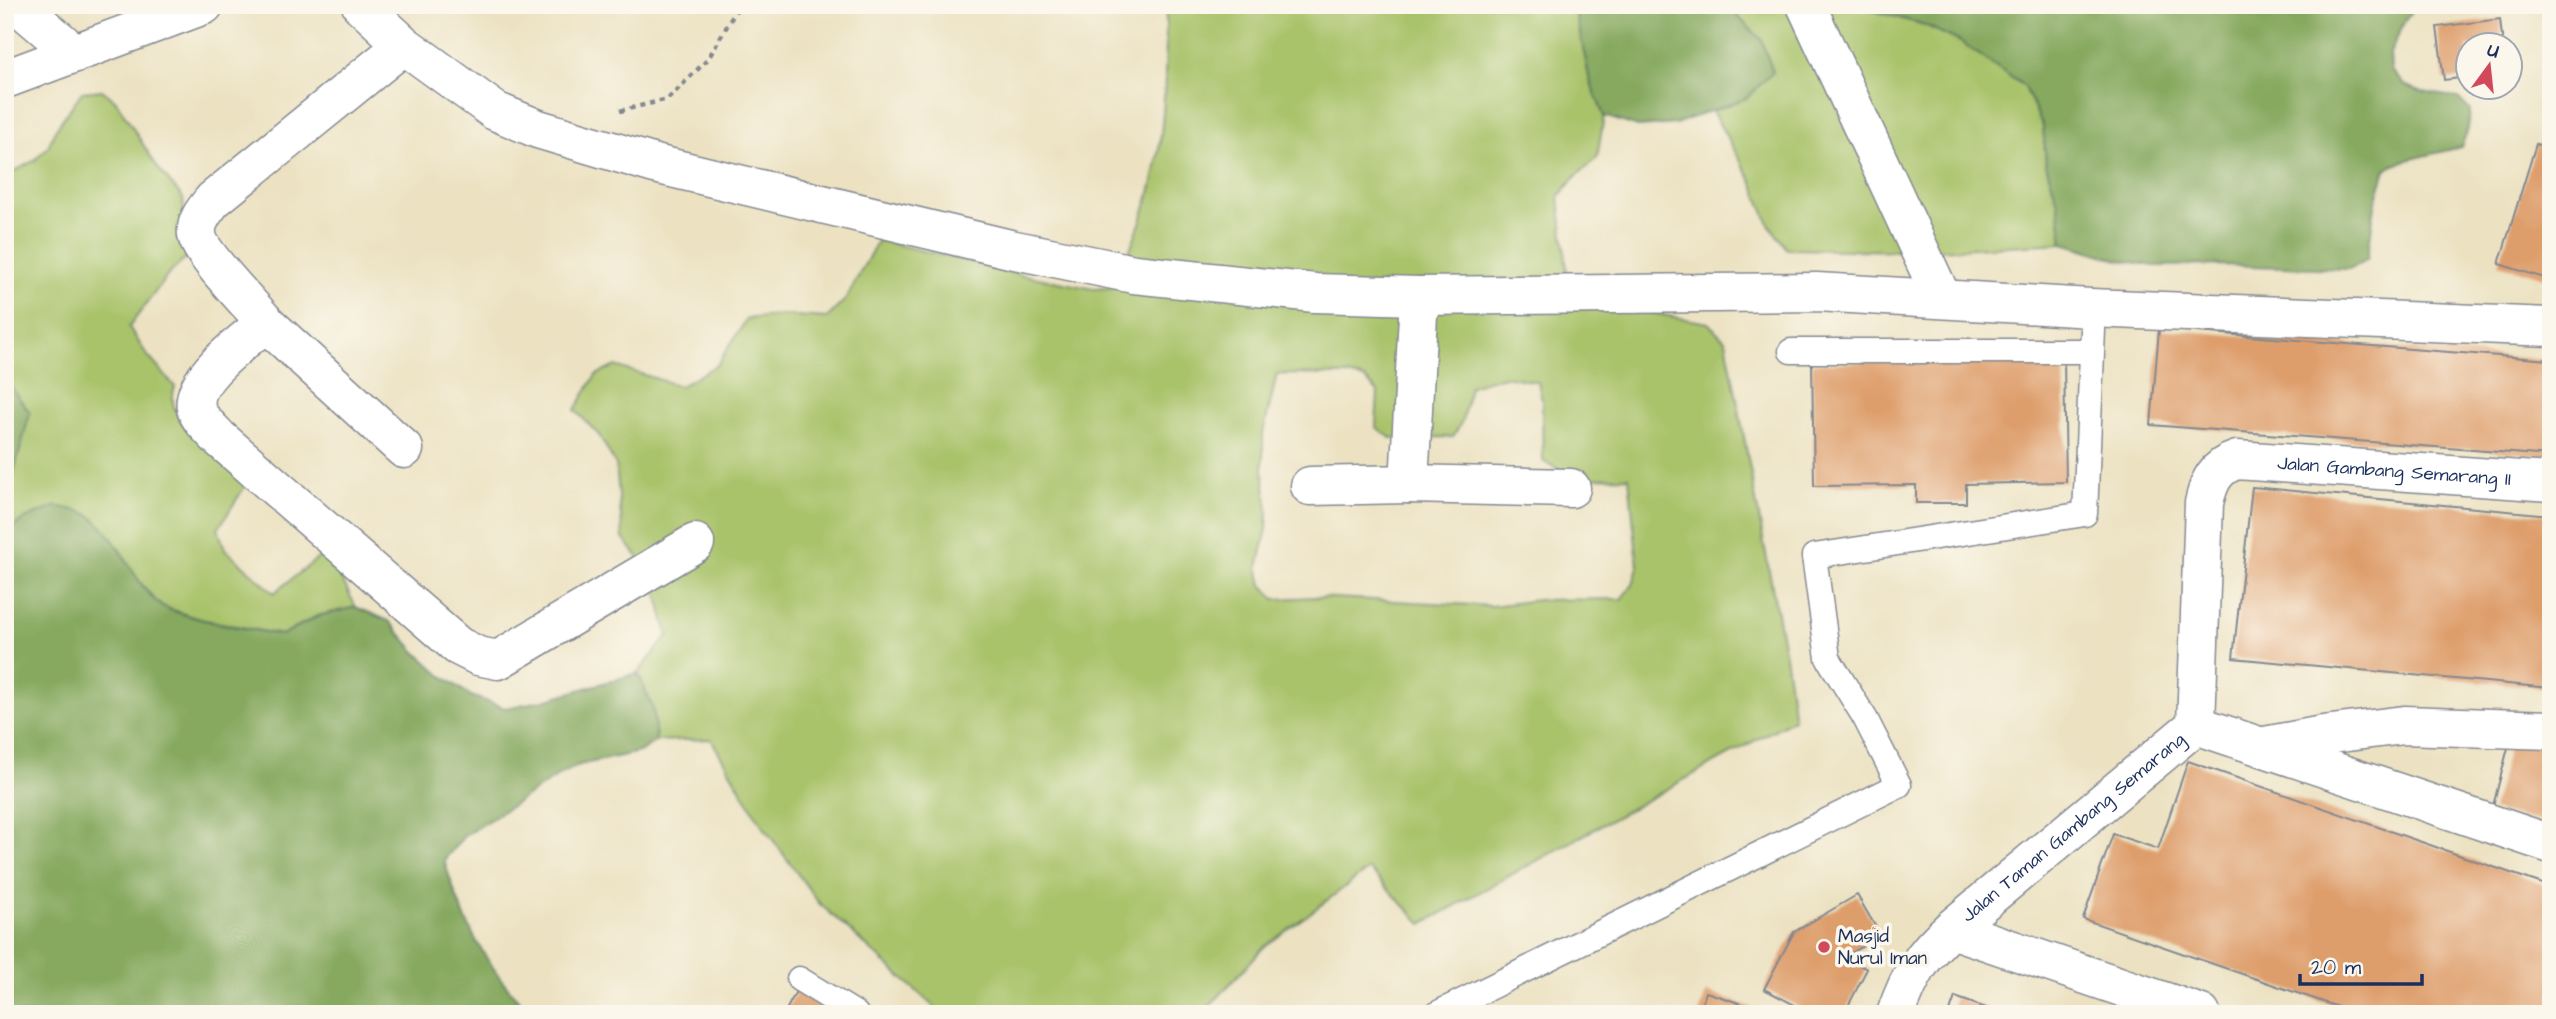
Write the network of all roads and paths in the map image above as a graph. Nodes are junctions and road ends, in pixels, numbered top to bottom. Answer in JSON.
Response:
{"nodes":[{"id":1,"x":18,"y":5,"type":"edge"},
{"id":2,"x":204,"y":5,"type":"edge"},
{"id":3,"x":361,"y":5,"type":"edge"},
{"id":4,"x":739,"y":5,"type":"edge"},
{"id":5,"x":1806,"y":5,"type":"edge"},
{"id":6,"x":404,"y":45,"type":"junction"},
{"id":7,"x":75,"y":53,"type":"junction"},
{"id":8,"x":8,"y":78,"type":"dead end"},
{"id":9,"x":619,"y":111,"type":"dead end"},
{"id":10,"x":1419,"y":296,"type":"junction"},
{"id":11,"x":1942,"y":298,"type":"junction"},
{"id":12,"x":2091,"y":307,"type":"junction"},
{"id":13,"x":266,"y":323,"type":"junction"},
{"id":14,"x":2551,"y":327,"type":"edge"},
{"id":15,"x":1791,"y":351,"type":"dead end"},
{"id":16,"x":2092,"y":351,"type":"junction"},
{"id":17,"x":404,"y":449,"type":"dead end"},
{"id":18,"x":2237,"y":460,"type":"joint"},
{"id":19,"x":2551,"y":482,"type":"edge"},
{"id":20,"x":1409,"y":484,"type":"junction"},
{"id":21,"x":1310,"y":486,"type":"dead end"},
{"id":22,"x":1571,"y":488,"type":"dead end"},
{"id":23,"x":695,"y":543,"type":"dead end"},
{"id":24,"x":2196,"y":725,"type":"junction"},
{"id":25,"x":2551,"y":730,"type":"edge"},
{"id":26,"x":2263,"y":747,"type":"junction"},
{"id":27,"x":2551,"y":844,"type":"edge"},
{"id":28,"x":1951,"y":929,"type":"junction"},
{"id":29,"x":799,"y":979,"type":"dead end"},
{"id":30,"x":856,"y":1014,"type":"edge"},
{"id":31,"x":1436,"y":1014,"type":"edge"},
{"id":32,"x":1896,"y":1014,"type":"edge"},
{"id":33,"x":2201,"y":1014,"type":"edge"}],
"edges":[{"from":1,"to":7,"type":"street"},
{"from":2,"to":7,"type":"street"},
{"from":3,"to":6,"type":"street"},
{"from":4,"to":9,"type":"path"},
{"from":5,"to":11,"type":"street"},
{"from":6,"to":10,"type":"street"},
{"from":6,"to":13,"type":"street"},
{"from":7,"to":8,"type":"street"},
{"from":10,"to":11,"type":"street"},
{"from":10,"to":20,"type":"street"},
{"from":11,"to":12,"type":"street"},
{"from":12,"to":14,"type":"street"},
{"from":12,"to":16,"type":"lane"},
{"from":13,"to":17,"type":"street"},
{"from":13,"to":23,"type":"street"},
{"from":15,"to":16,"type":"lane"},
{"from":16,"to":31,"type":"lane"},
{"from":18,"to":19,"type":"street","name":"Jalan Gambang Semarang II"},
{"from":18,"to":24,"type":"street","name":"Jalan Taman Gambang Semarang"},
{"from":20,"to":21,"type":"street"},
{"from":20,"to":22,"type":"street"},
{"from":24,"to":26,"type":"street","name":"Jalan Taman Gambang Semarang"},
{"from":24,"to":28,"type":"street","name":"Jalan Taman Gambang Semarang"},
{"from":25,"to":26,"type":"street","name":"Jalan Taman Gambang Semarang"},
{"from":26,"to":27,"type":"street","name":"Jalan Taman Gambang Semarang"},
{"from":28,"to":32,"type":"street","name":"Jalan Taman Gambang Semarang"},
{"from":28,"to":33,"type":"street"},
{"from":29,"to":30,"type":"lane"}]}
